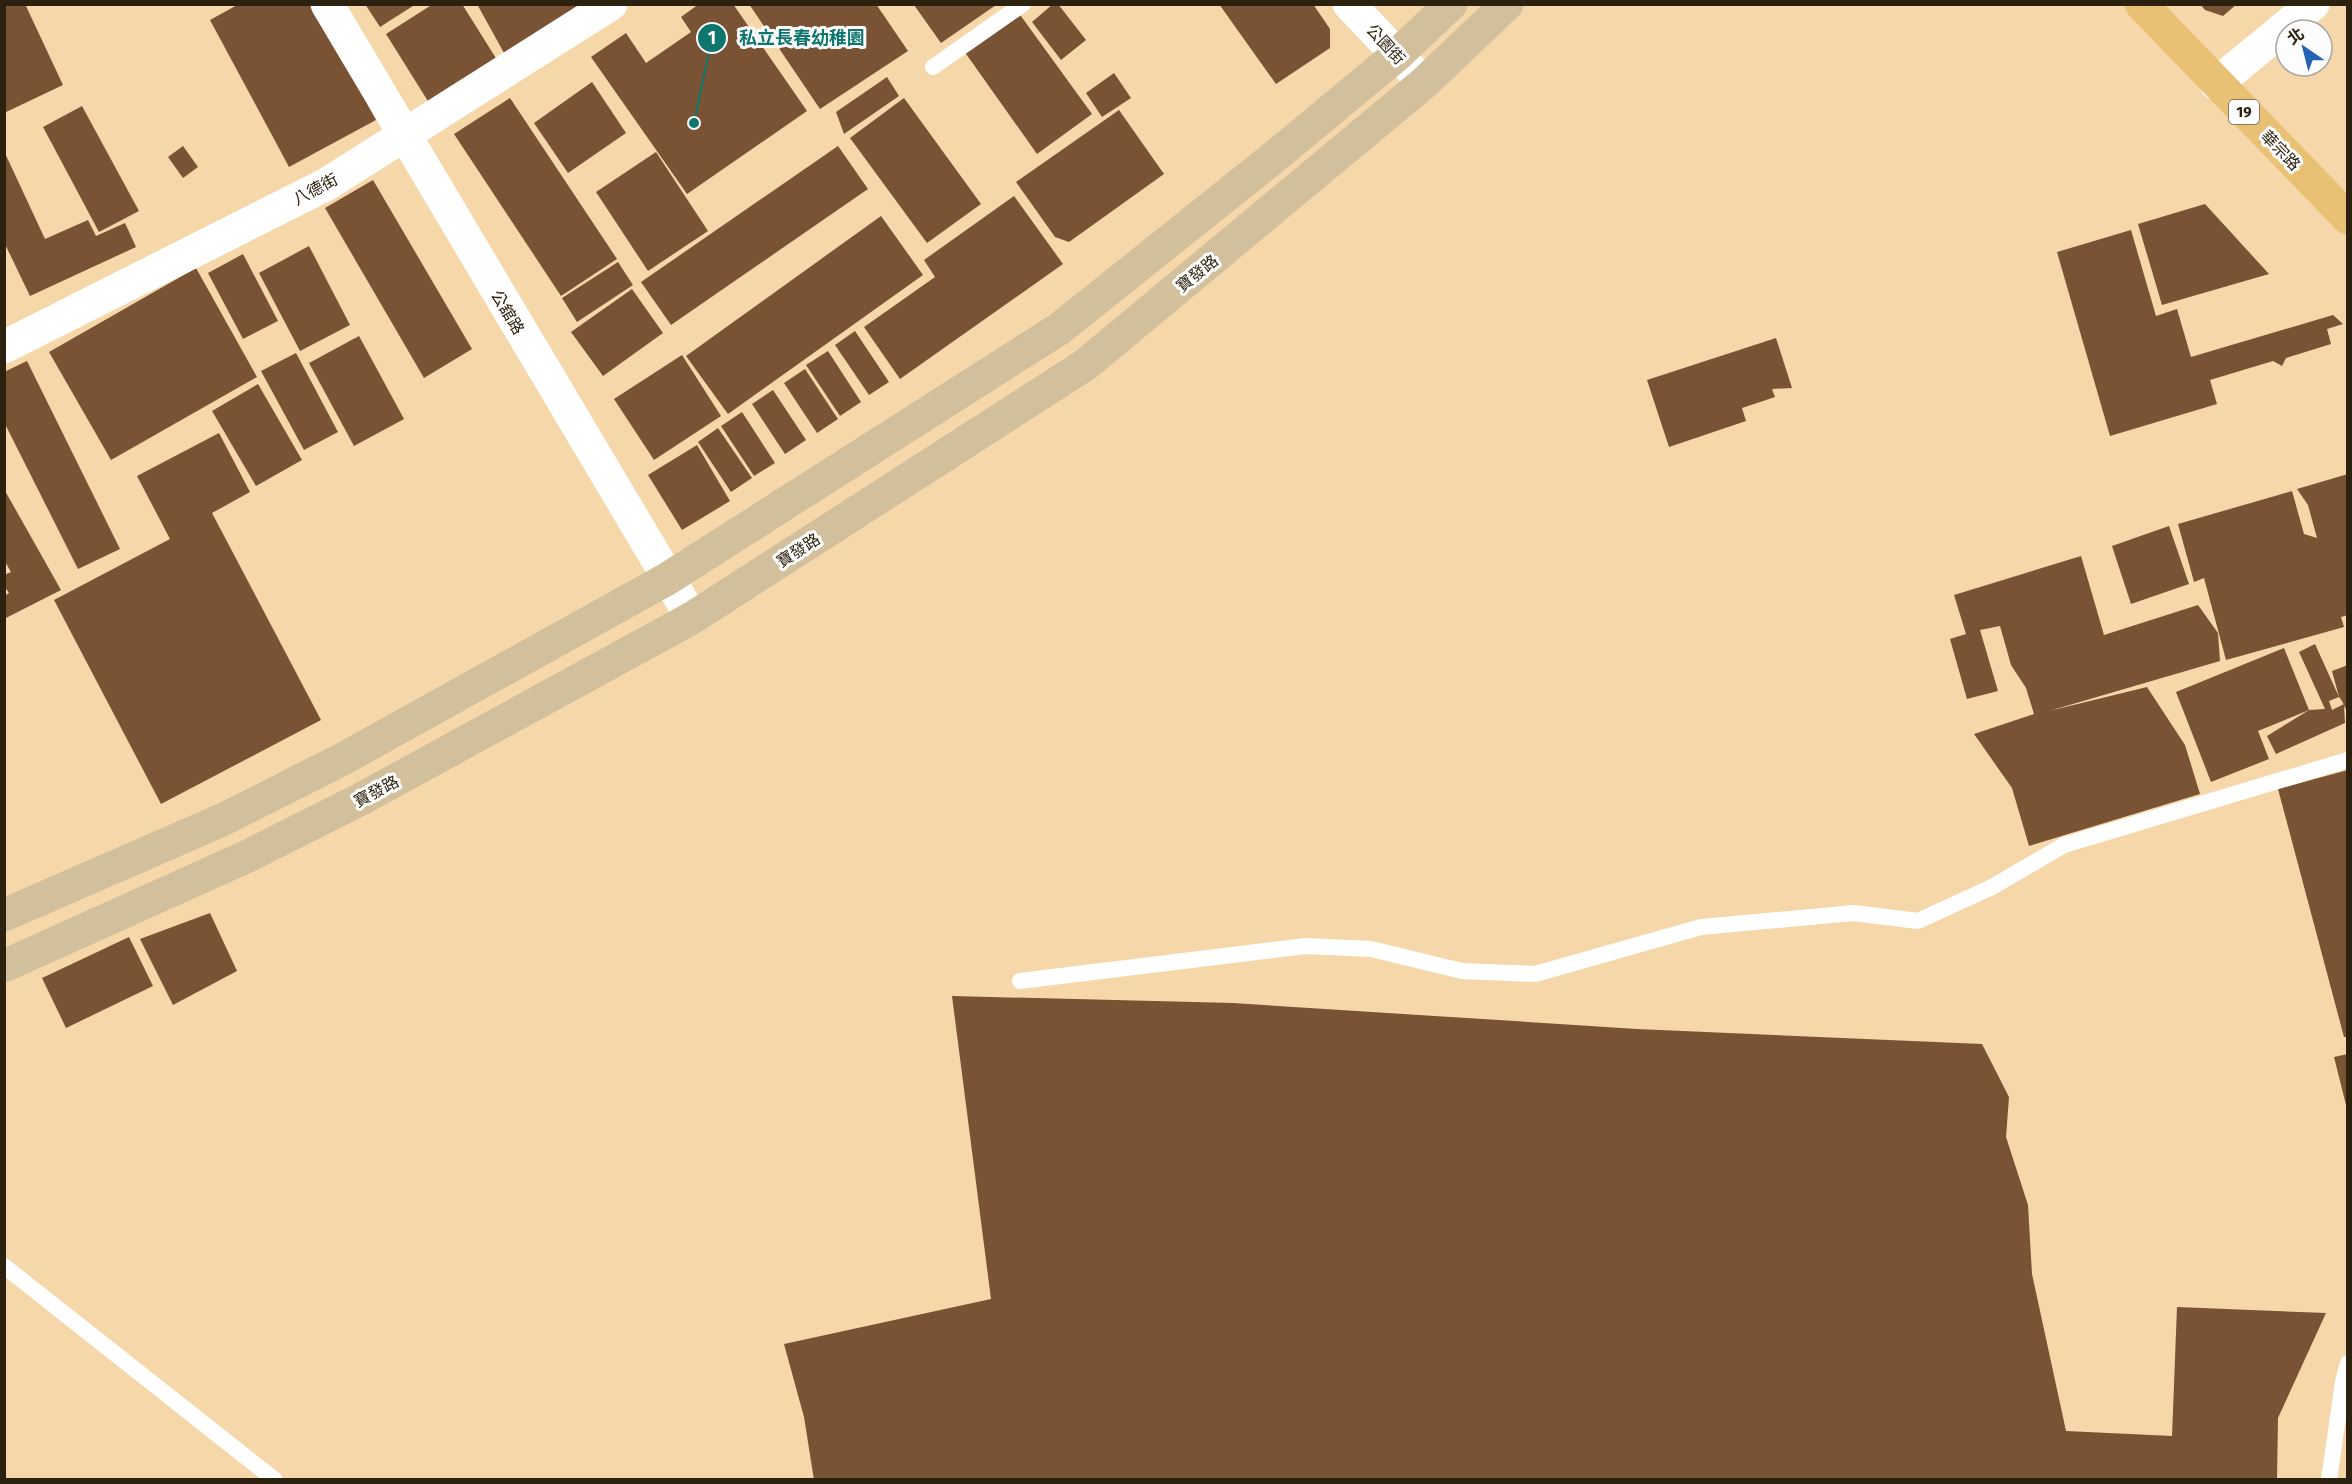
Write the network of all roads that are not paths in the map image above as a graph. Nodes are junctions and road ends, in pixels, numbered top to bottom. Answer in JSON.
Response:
{"nodes":[{"id":1,"x":327,"y":4,"type":"edge"},
{"id":2,"x":611,"y":4,"type":"edge"},
{"id":3,"x":1023,"y":4,"type":"edge"},
{"id":4,"x":1349,"y":4,"type":"edge"},
{"id":5,"x":1451,"y":4,"type":"edge"},
{"id":6,"x":1507,"y":4,"type":"edge"},
{"id":7,"x":2141,"y":4,"type":"edge"},
{"id":8,"x":2313,"y":4,"type":"edge"},
{"id":9,"x":1397,"y":55,"type":"junction"},
{"id":10,"x":933,"y":67,"type":"dead end"},
{"id":11,"x":1424,"y":83,"type":"junction"},
{"id":12,"x":2216,"y":84,"type":"junction"},
{"id":13,"x":404,"y":137,"type":"junction"},
{"id":14,"x":2348,"y":218,"type":"edge"},
{"id":15,"x":4,"y":347,"type":"edge"},
{"id":16,"x":668,"y":579,"type":"junction"},
{"id":17,"x":692,"y":618,"type":"junction"},
{"id":18,"x":2348,"y":760,"type":"edge"},
{"id":19,"x":4,"y":915,"type":"edge"},
{"id":20,"x":4,"y":966,"type":"edge"},
{"id":21,"x":1020,"y":981,"type":"dead end"},
{"id":22,"x":4,"y":1266,"type":"edge"},
{"id":23,"x":2348,"y":1363,"type":"edge"},
{"id":24,"x":2345,"y":1382,"type":"edge"},
{"id":25,"x":274,"y":1479,"type":"edge"},
{"id":26,"x":2329,"y":1479,"type":"edge"}],
"edges":[{"from":1,"to":13,"type":"street","name":"公舘路"},
{"from":2,"to":13,"type":"street","name":"八德街"},
{"from":3,"to":10,"type":"lane"},
{"from":4,"to":9,"type":"street","name":"公園街"},
{"from":5,"to":9,"type":"main road"},
{"from":6,"to":11,"type":"main road","name":"寶發路"},
{"from":7,"to":12,"type":"main road","name":"華宗路","number":"19"},
{"from":8,"to":12,"type":"street"},
{"from":9,"to":11,"type":"street","name":"公園街"},
{"from":9,"to":16,"type":"main road"},
{"from":11,"to":17,"type":"main road","name":"寶發路"},
{"from":12,"to":14,"type":"main road","name":"華宗路","number":"19"},
{"from":13,"to":15,"type":"street","name":"八德街"},
{"from":13,"to":16,"type":"street","name":"公舘路"},
{"from":16,"to":17,"type":"street","name":"公舘路"},
{"from":16,"to":19,"type":"main road"},
{"from":17,"to":20,"type":"main road","name":"寶發路"},
{"from":18,"to":21,"type":"lane"},
{"from":22,"to":25,"type":"lane"},
{"from":23,"to":24,"type":"lane"},
{"from":24,"to":26,"type":"lane"}]}
